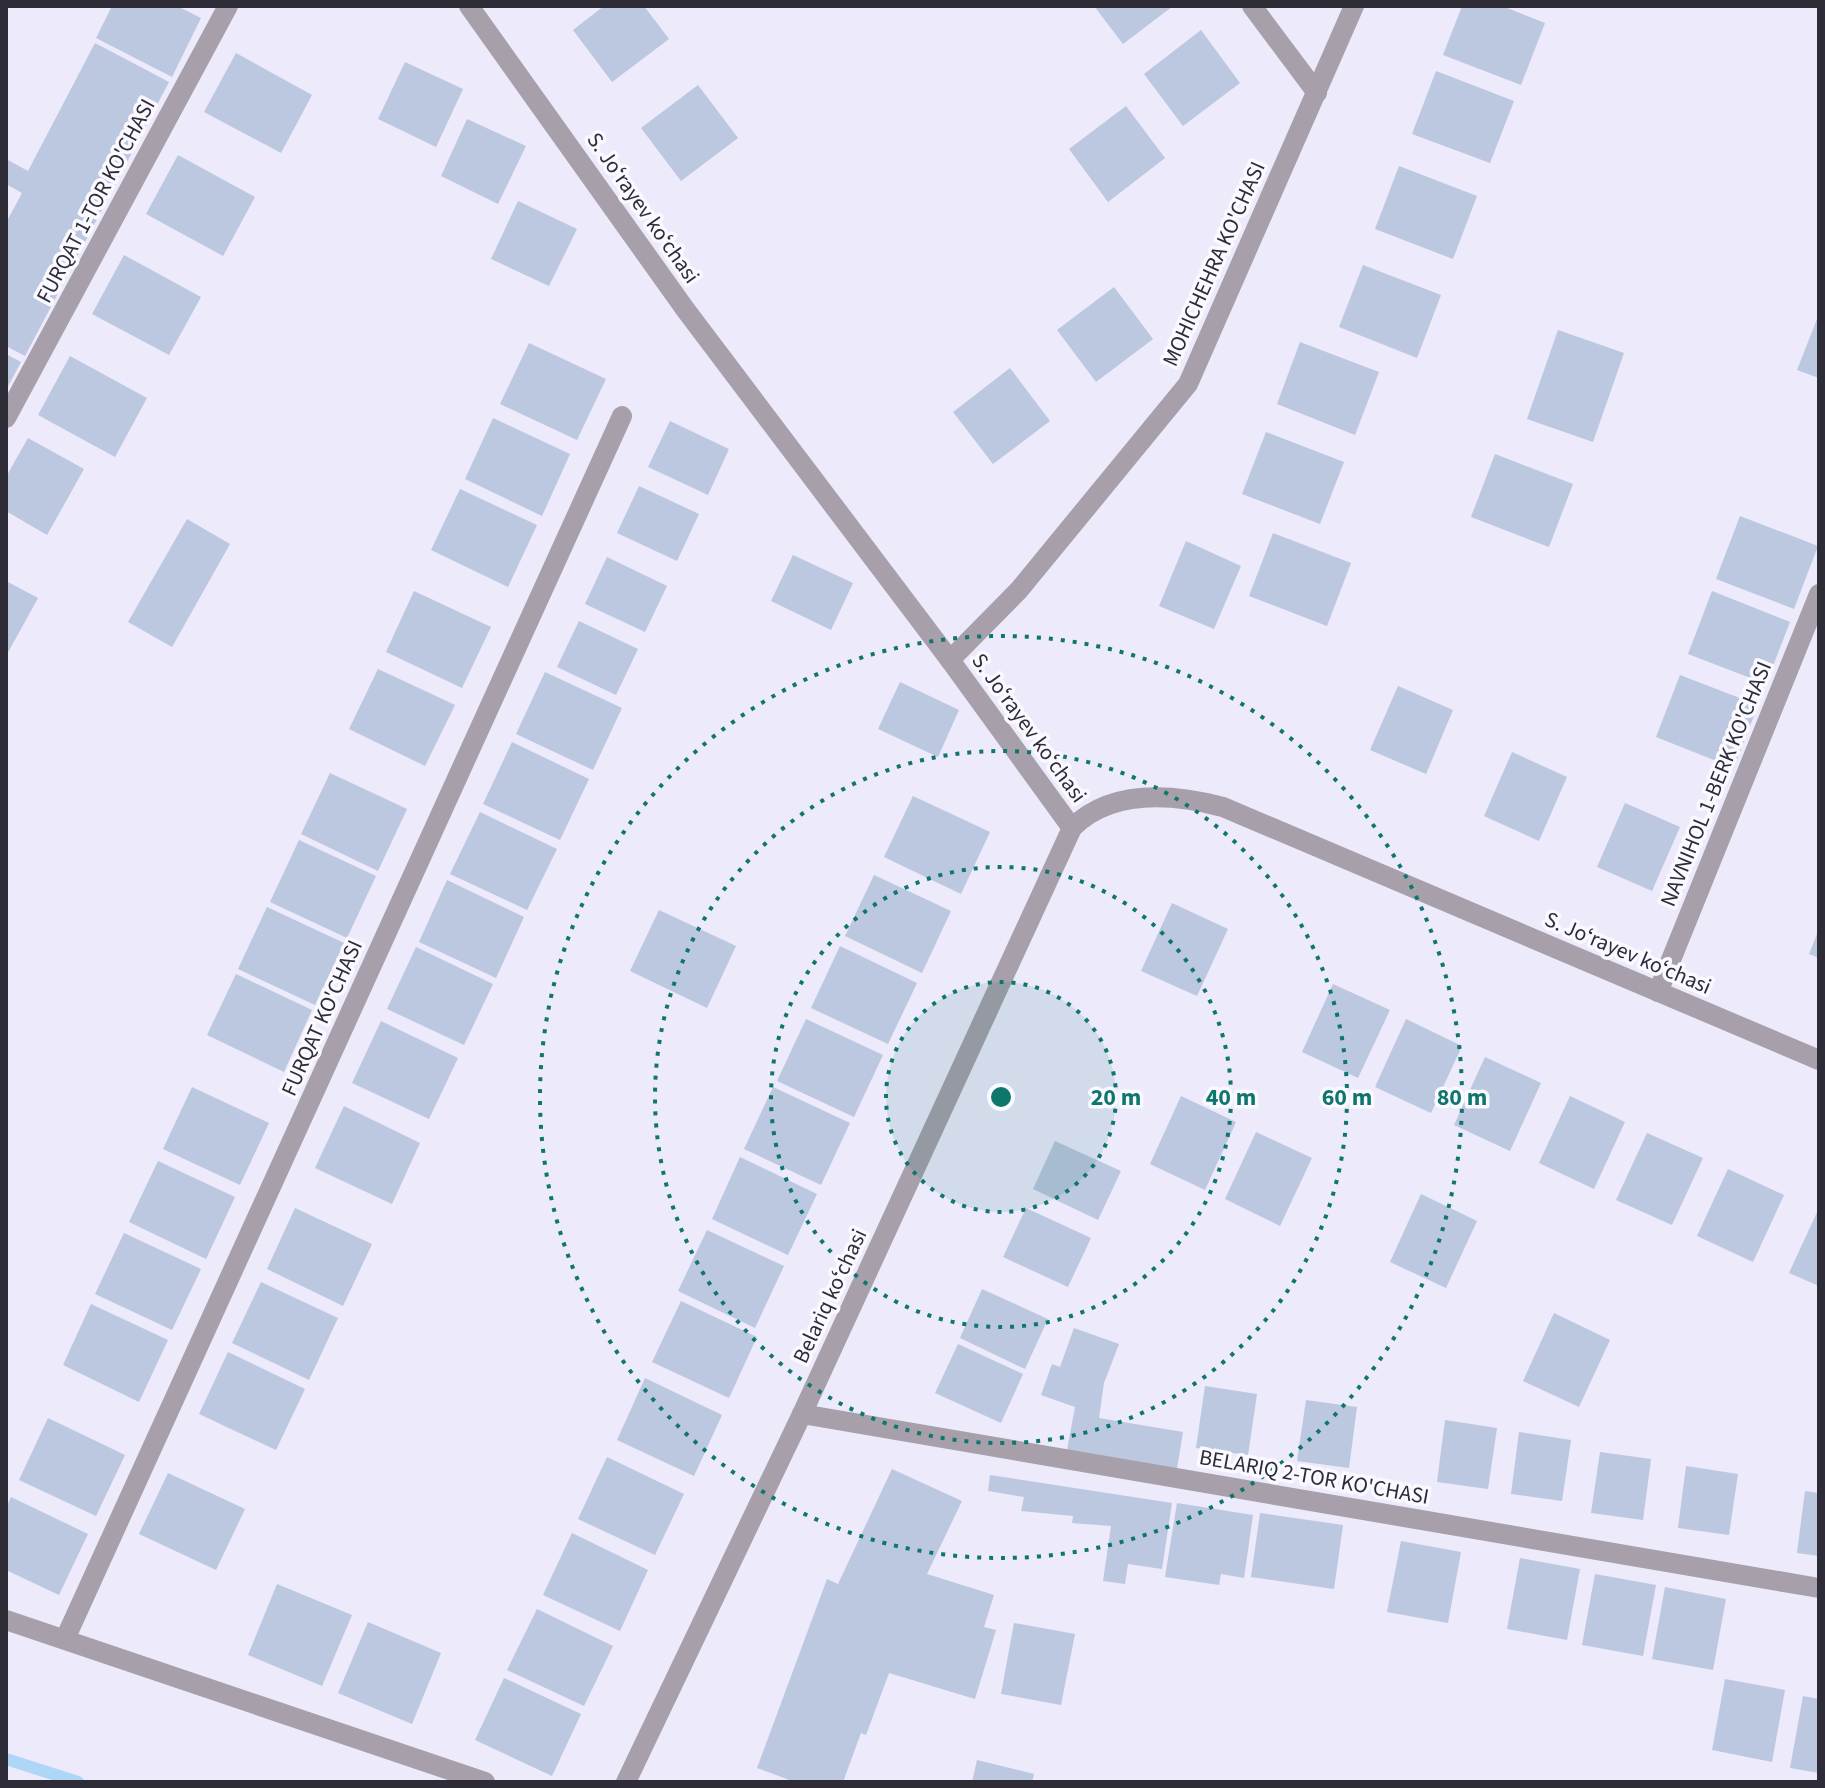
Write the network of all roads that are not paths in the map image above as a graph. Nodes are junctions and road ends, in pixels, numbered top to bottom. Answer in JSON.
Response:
{"nodes":[{"id":1,"x":228,"y":6,"type":"edge"},
{"id":2,"x":469,"y":6,"type":"edge"},
{"id":3,"x":1252,"y":6,"type":"edge"},
{"id":4,"x":1354,"y":6,"type":"edge"},
{"id":5,"x":1317,"y":93,"type":"junction"},
{"id":6,"x":622,"y":416,"type":"dead end"},
{"id":7,"x":6,"y":418,"type":"edge"},
{"id":8,"x":1819,"y":594,"type":"edge"},
{"id":9,"x":950,"y":660,"type":"junction"},
{"id":10,"x":1072,"y":828,"type":"junction"},
{"id":11,"x":1658,"y":992,"type":"junction"},
{"id":12,"x":1819,"y":1060,"type":"edge"},
{"id":13,"x":802,"y":1414,"type":"junction"},
{"id":14,"x":1819,"y":1588,"type":"edge"},
{"id":15,"x":6,"y":1620,"type":"edge"},
{"id":16,"x":65,"y":1639,"type":"junction"},
{"id":17,"x":485,"y":1782,"type":"edge"},
{"id":18,"x":626,"y":1782,"type":"edge"}],
"edges":[{"from":1,"to":7,"type":"street","name":"FURQAT 1-TOR KO'CHASI"},
{"from":2,"to":9,"type":"street","name":"S. Joʻrayev koʻchasi"},
{"from":3,"to":5,"type":"street"},
{"from":4,"to":5,"type":"street","name":"MOHICHEHRA KO'CHASI"},
{"from":5,"to":9,"type":"street","name":"MOHICHEHRA KO'CHASI"},
{"from":6,"to":16,"type":"street","name":"FURQAT KO'CHASI"},
{"from":8,"to":11,"type":"street","name":"NAVNIHOL 1-BERK KO'CHASI"},
{"from":9,"to":10,"type":"street","name":"S. Joʻrayev koʻchasi"},
{"from":10,"to":11,"type":"street","name":"S. Joʻrayev koʻchasi"},
{"from":10,"to":13,"type":"street","name":"Belariq koʻchasi"},
{"from":11,"to":12,"type":"street","name":"S. Joʻrayev koʻchasi"},
{"from":13,"to":14,"type":"street","name":"BELARIQ 2-TOR KO'CHASI"},
{"from":13,"to":18,"type":"street","name":"Belariq koʻchasi"},
{"from":15,"to":16,"type":"street"},
{"from":16,"to":17,"type":"street"}]}
